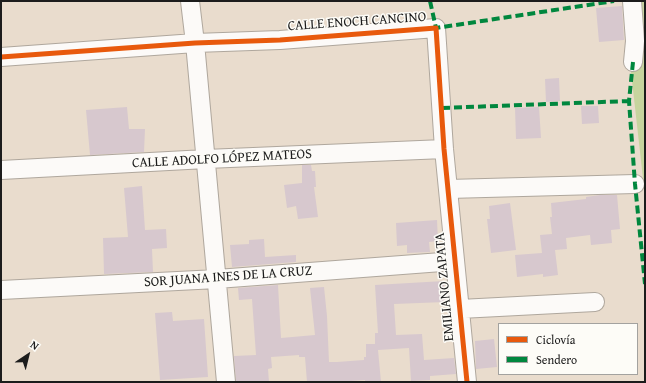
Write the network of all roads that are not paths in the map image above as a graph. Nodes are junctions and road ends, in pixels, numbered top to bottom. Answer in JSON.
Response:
{"nodes":[{"id":1,"x":190,"y":1,"type":"edge"},
{"id":2,"x":632,"y":1,"type":"edge"},
{"id":3,"x":436,"y":28,"type":"joint"},
{"id":4,"x":196,"y":43,"type":"junction"},
{"id":5,"x":1,"y":57,"type":"edge"},
{"id":6,"x":633,"y":62,"type":"dead end"},
{"id":7,"x":444,"y":149,"type":"junction"},
{"id":8,"x":206,"y":159,"type":"junction"},
{"id":9,"x":1,"y":170,"type":"edge"},
{"id":10,"x":635,"y":184,"type":"dead end"},
{"id":11,"x":448,"y":189,"type":"junction"},
{"id":12,"x":455,"y":261,"type":"junction"},
{"id":13,"x":217,"y":278,"type":"junction"},
{"id":14,"x":1,"y":290,"type":"edge"},
{"id":15,"x":595,"y":302,"type":"dead end"},
{"id":16,"x":460,"y":310,"type":"junction"},
{"id":17,"x":226,"y":382,"type":"edge"},
{"id":18,"x":467,"y":382,"type":"edge"}],
"edges":[{"from":1,"to":4,"type":"street"},
{"from":2,"to":6,"type":"street"},
{"from":3,"to":4,"type":"street","name":"CALLE ENOCH CANCINO"},
{"from":3,"to":7,"type":"street","name":"EMILIANO ZAPATA"},
{"from":4,"to":5,"type":"street","name":"CALLE ENOCH CANCINO"},
{"from":4,"to":8,"type":"street"},
{"from":7,"to":8,"type":"street","name":"CALLE ADOLFO LÓPEZ MATEOS"},
{"from":7,"to":11,"type":"street","name":"EMILIANO ZAPATA"},
{"from":8,"to":9,"type":"street","name":"CALLE ADOLFO LÓPEZ MATEOS"},
{"from":8,"to":13,"type":"street"},
{"from":10,"to":11,"type":"street"},
{"from":11,"to":12,"type":"street","name":"EMILIANO ZAPATA"},
{"from":12,"to":13,"type":"street","name":"SOR JUANA INES DE LA CRUZ"},
{"from":12,"to":16,"type":"street","name":"EMILIANO ZAPATA"},
{"from":13,"to":14,"type":"street","name":"SOR JUANA INES DE LA CRUZ"},
{"from":13,"to":17,"type":"street"},
{"from":15,"to":16,"type":"street"},
{"from":16,"to":18,"type":"street","name":"EMILIANO ZAPATA"}]}
